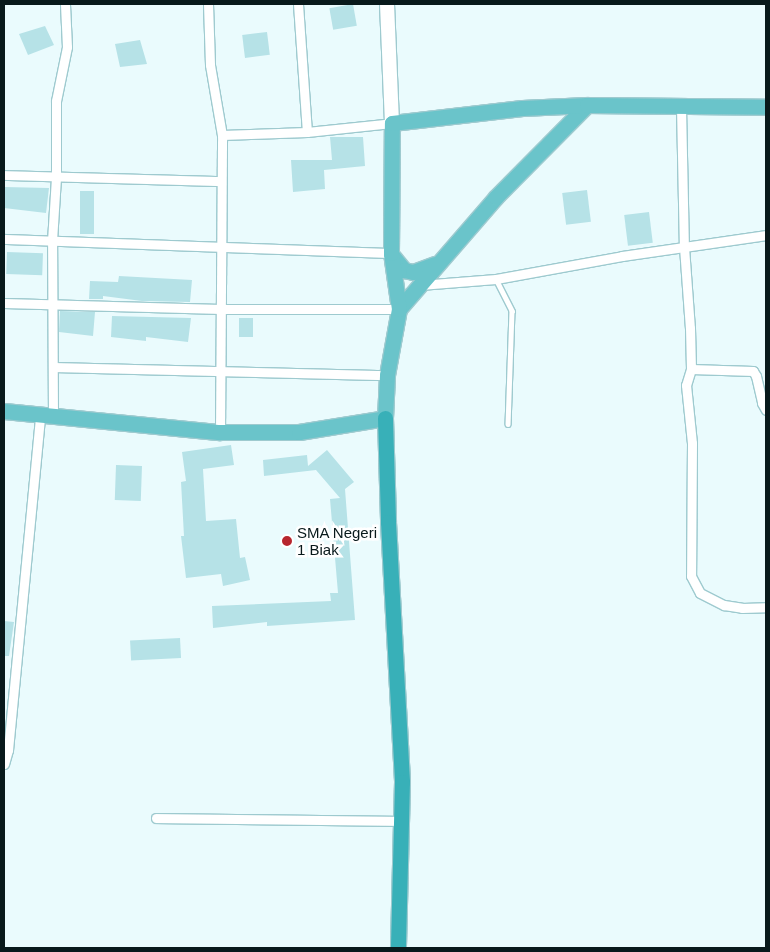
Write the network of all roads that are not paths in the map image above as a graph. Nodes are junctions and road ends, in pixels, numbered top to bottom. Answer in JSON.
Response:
{"nodes":[{"id":1,"x":66,"y":4,"type":"edge"},
{"id":2,"x":208,"y":4,"type":"edge"},
{"id":3,"x":298,"y":4,"type":"edge"},
{"id":4,"x":387,"y":4,"type":"edge"},
{"id":5,"x":587,"y":104,"type":"junction"},
{"id":6,"x":682,"y":107,"type":"junction"},
{"id":7,"x":766,"y":107,"type":"edge"},
{"id":8,"x":392,"y":123,"type":"junction"},
{"id":9,"x":306,"y":132,"type":"junction"},
{"id":10,"x":222,"y":135,"type":"junction"},
{"id":11,"x":4,"y":175,"type":"edge"},
{"id":12,"x":56,"y":178,"type":"junction"},
{"id":13,"x":220,"y":181,"type":"junction"},
{"id":14,"x":766,"y":235,"type":"edge"},
{"id":15,"x":4,"y":239,"type":"edge"},
{"id":16,"x":52,"y":241,"type":"junction"},
{"id":17,"x":222,"y":246,"type":"junction"},
{"id":18,"x":684,"y":247,"type":"junction"},
{"id":19,"x":391,"y":253,"type":"junction"},
{"id":20,"x":435,"y":264,"type":"junction"},
{"id":21,"x":496,"y":279,"type":"junction"},
{"id":22,"x":420,"y":285,"type":"junction"},
{"id":23,"x":4,"y":303,"type":"edge"},
{"id":24,"x":53,"y":305,"type":"junction"},
{"id":25,"x":222,"y":309,"type":"junction"},
{"id":26,"x":398,"y":309,"type":"junction"},
{"id":27,"x":53,"y":367,"type":"junction"},
{"id":28,"x":691,"y":369,"type":"junction"},
{"id":29,"x":222,"y":370,"type":"junction"},
{"id":30,"x":387,"y":375,"type":"junction"},
{"id":31,"x":766,"y":410,"type":"edge"},
{"id":32,"x":4,"y":411,"type":"edge"},
{"id":33,"x":46,"y":416,"type":"junction"},
{"id":34,"x":385,"y":418,"type":"junction"},
{"id":35,"x":508,"y":424,"type":"dead end"},
{"id":36,"x":220,"y":432,"type":"junction"},
{"id":37,"x":766,"y":607,"type":"edge"},
{"id":38,"x":4,"y":764,"type":"edge"},
{"id":39,"x":156,"y":818,"type":"dead end"},
{"id":40,"x":401,"y":822,"type":"junction"},
{"id":41,"x":398,"y":948,"type":"edge"}],
"edges":[{"from":1,"to":12,"type":"street"},
{"from":2,"to":10,"type":"street"},
{"from":3,"to":9,"type":"street"},
{"from":4,"to":8,"type":"main road"},
{"from":5,"to":6,"type":"main road"},
{"from":5,"to":8,"type":"main road"},
{"from":5,"to":20,"type":"main road"},
{"from":6,"to":7,"type":"main road"},
{"from":6,"to":18,"type":"street"},
{"from":8,"to":9,"type":"street"},
{"from":8,"to":19,"type":"main road"},
{"from":9,"to":10,"type":"street"},
{"from":10,"to":13,"type":"street"},
{"from":11,"to":12,"type":"street"},
{"from":12,"to":13,"type":"street"},
{"from":12,"to":16,"type":"street"},
{"from":13,"to":17,"type":"street"},
{"from":14,"to":18,"type":"street"},
{"from":15,"to":16,"type":"street"},
{"from":16,"to":17,"type":"street"},
{"from":16,"to":24,"type":"street"},
{"from":17,"to":19,"type":"street"},
{"from":17,"to":25,"type":"street"},
{"from":18,"to":21,"type":"street"},
{"from":18,"to":28,"type":"street"},
{"from":19,"to":20,"type":"main road"},
{"from":19,"to":26,"type":"main road"},
{"from":20,"to":22,"type":"main road"},
{"from":21,"to":22,"type":"street"},
{"from":21,"to":35,"type":"lane"},
{"from":22,"to":26,"type":"main road"},
{"from":23,"to":24,"type":"street"},
{"from":24,"to":25,"type":"street"},
{"from":24,"to":27,"type":"street"},
{"from":25,"to":26,"type":"street"},
{"from":25,"to":29,"type":"street"},
{"from":26,"to":30,"type":"main road"},
{"from":27,"to":29,"type":"street"},
{"from":27,"to":33,"type":"street"},
{"from":28,"to":31,"type":"street"},
{"from":28,"to":37,"type":"street"},
{"from":29,"to":30,"type":"street"},
{"from":29,"to":36,"type":"street"},
{"from":30,"to":34,"type":"main road"},
{"from":32,"to":33,"type":"main road"},
{"from":33,"to":36,"type":"main road"},
{"from":33,"to":38,"type":"street"},
{"from":34,"to":36,"type":"main road"},
{"from":34,"to":40,"type":"highway"},
{"from":39,"to":40,"type":"street"},
{"from":40,"to":41,"type":"highway"}]}
